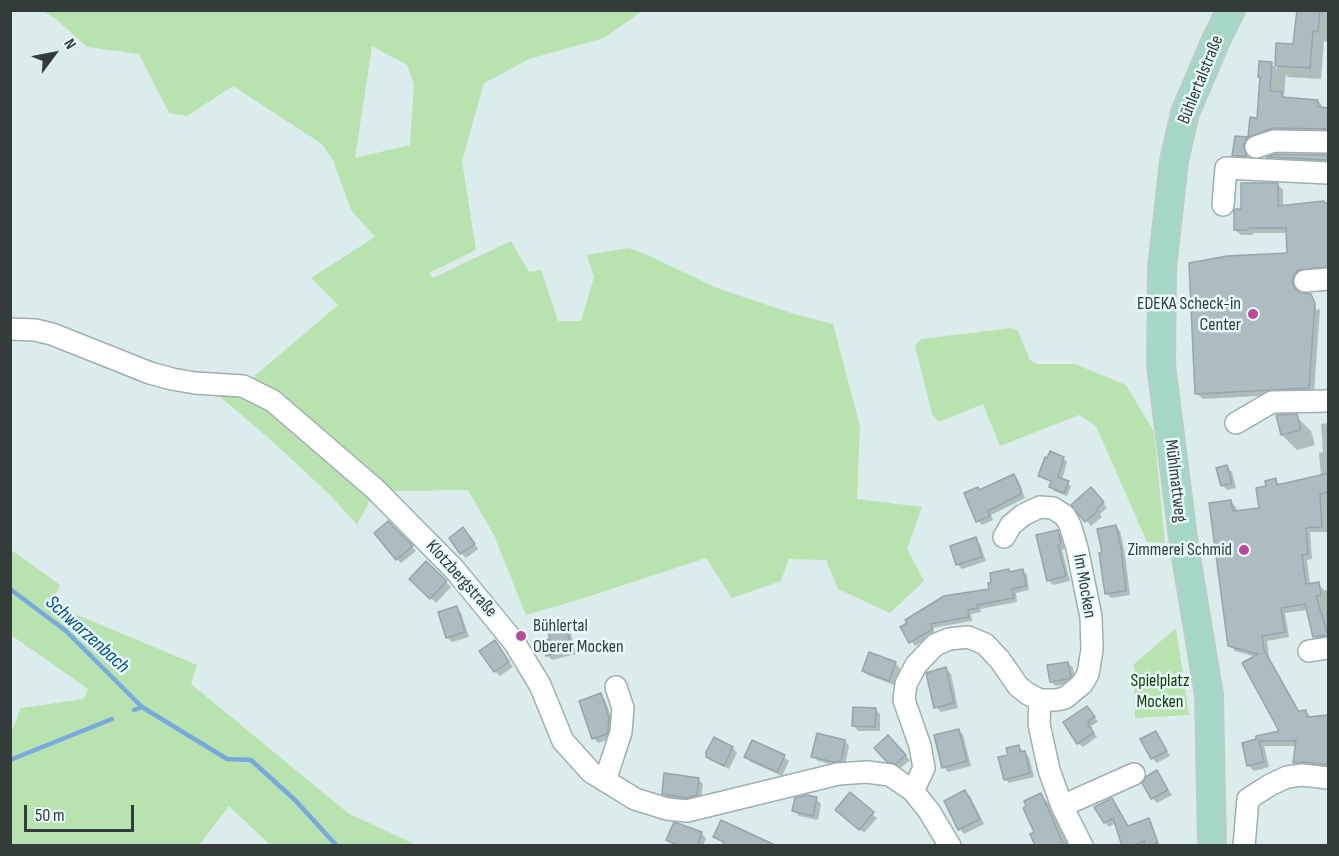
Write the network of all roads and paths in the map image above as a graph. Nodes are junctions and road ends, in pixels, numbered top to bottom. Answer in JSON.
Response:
{"nodes":[{"id":1,"x":1232,"y":10,"type":"edge"},
{"id":2,"x":1329,"y":142,"type":"edge"},
{"id":3,"x":1256,"y":147,"type":"dead end"},
{"id":4,"x":1176,"y":152,"type":"joint"},
{"id":5,"x":1329,"y":173,"type":"edge"},
{"id":6,"x":1224,"y":205,"type":"dead end"},
{"id":7,"x":1329,"y":279,"type":"edge"},
{"id":8,"x":1305,"y":281,"type":"dead end"},
{"id":9,"x":10,"y":329,"type":"edge"},
{"id":10,"x":1329,"y":401,"type":"edge"},
{"id":11,"x":1236,"y":423,"type":"dead end"},
{"id":12,"x":1004,"y":537,"type":"dead end"},
{"id":13,"x":616,"y":687,"type":"dead end"},
{"id":14,"x":1040,"y":700,"type":"junction"},
{"id":15,"x":1134,"y":774,"type":"dead end"},
{"id":16,"x":1329,"y":778,"type":"edge"},
{"id":17,"x":605,"y":781,"type":"junction"},
{"id":18,"x":914,"y":791,"type":"junction"},
{"id":19,"x":1062,"y":806,"type":"junction"},
{"id":20,"x":950,"y":846,"type":"edge"},
{"id":21,"x":1082,"y":846,"type":"edge"},
{"id":22,"x":1212,"y":846,"type":"edge"},
{"id":23,"x":1244,"y":846,"type":"edge"}],
"edges":[{"from":1,"to":4,"type":"main road","name":"Bühlertalstraße"},
{"from":2,"to":3,"type":"street"},
{"from":4,"to":22,"type":"main road","name":"Mühlmattweg"},
{"from":5,"to":6,"type":"street"},
{"from":7,"to":8,"type":"street"},
{"from":9,"to":17,"type":"street","name":"Klotzbergstraße"},
{"from":10,"to":11,"type":"street"},
{"from":12,"to":14,"type":"street","name":"Im Mocken"},
{"from":13,"to":17,"type":"street"},
{"from":14,"to":18,"type":"street"},
{"from":14,"to":19,"type":"street"},
{"from":15,"to":19,"type":"street"},
{"from":16,"to":23,"type":"street"},
{"from":17,"to":18,"type":"street","name":"Klotzbergstraße"},
{"from":18,"to":20,"type":"street","name":"Klotzbergstraße"},
{"from":19,"to":21,"type":"street"}]}
